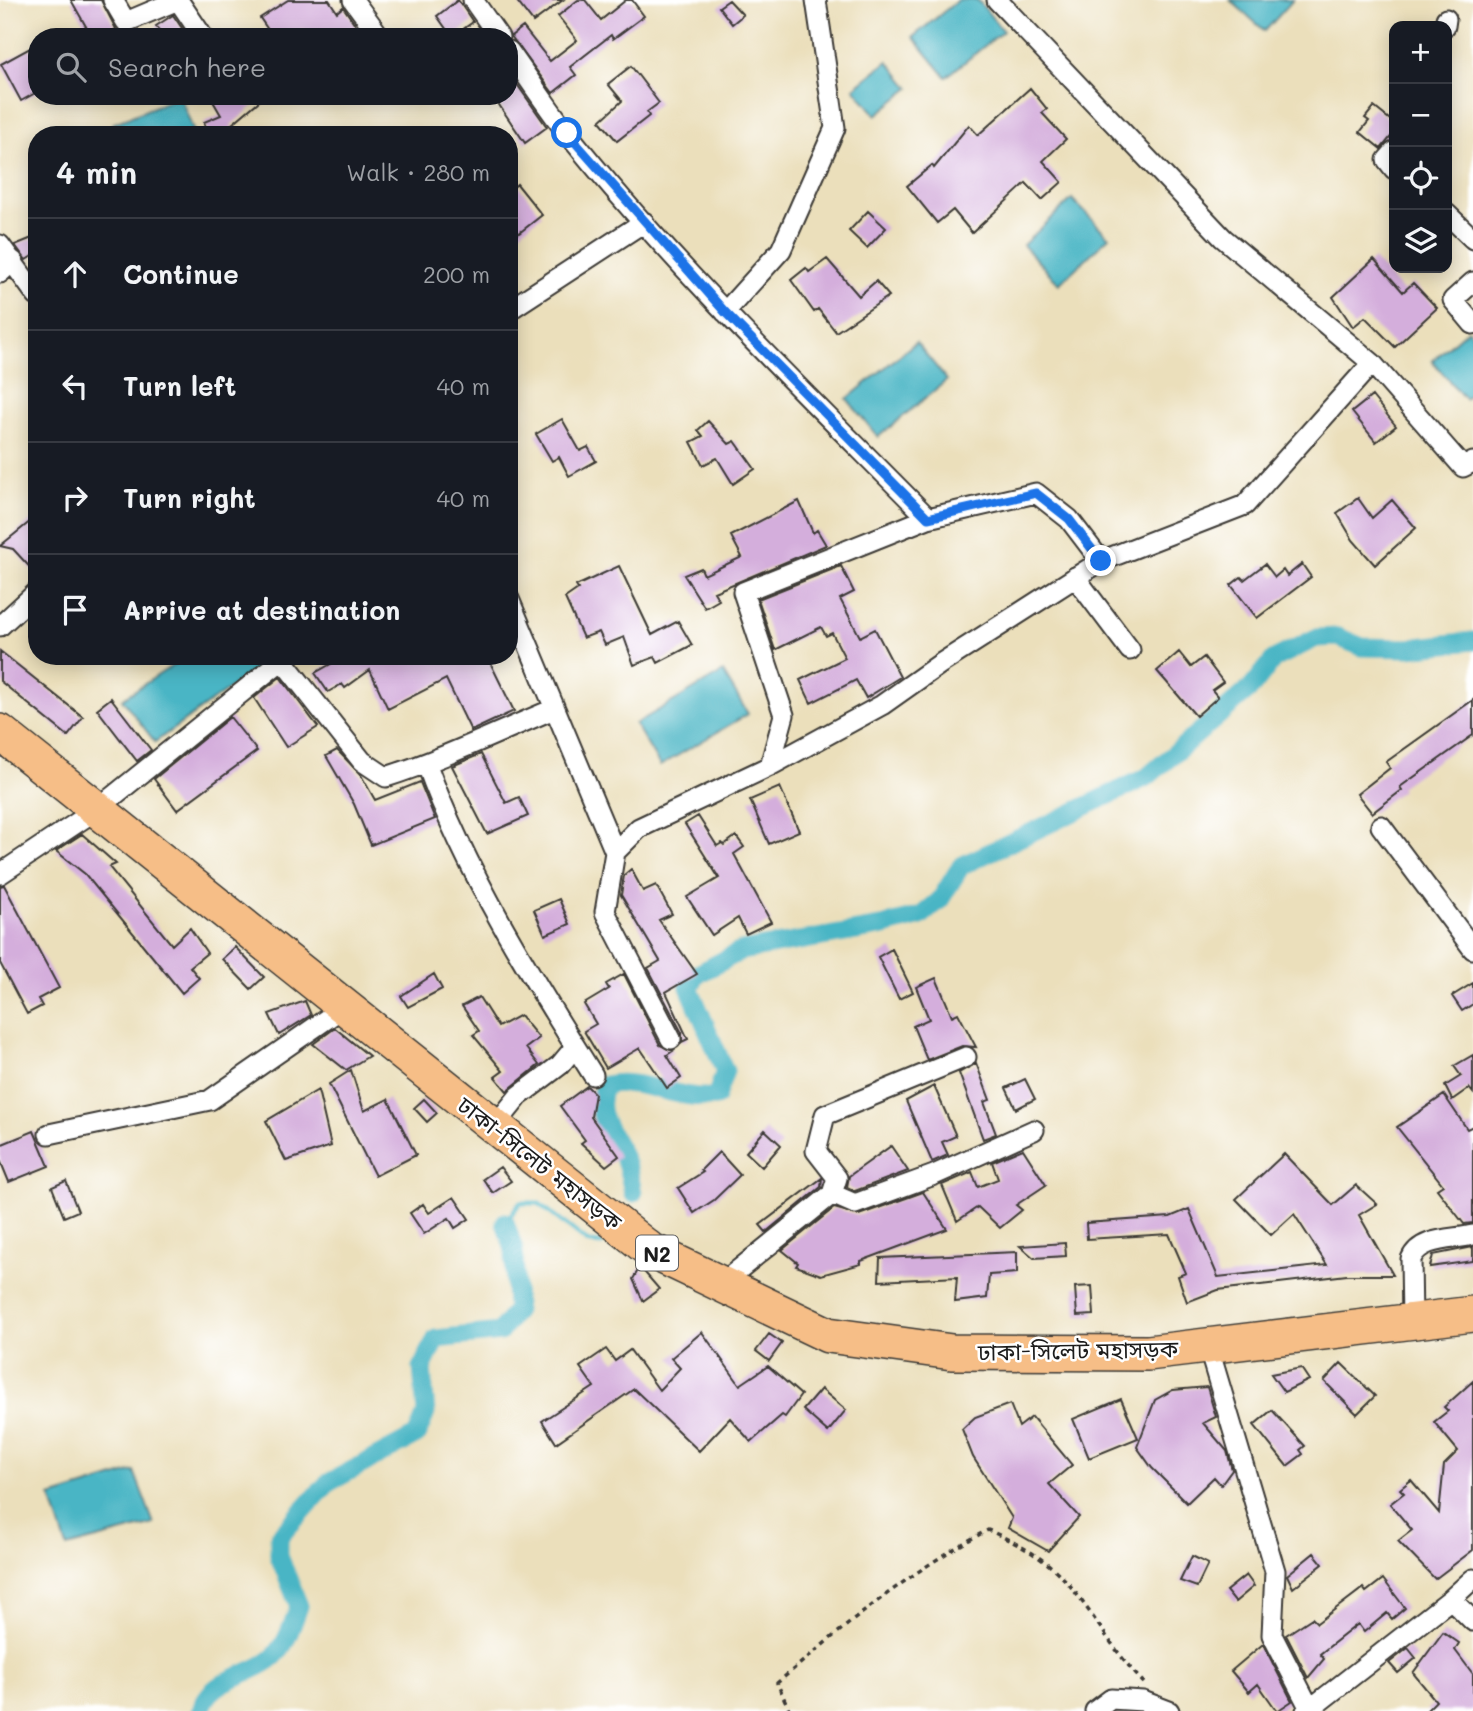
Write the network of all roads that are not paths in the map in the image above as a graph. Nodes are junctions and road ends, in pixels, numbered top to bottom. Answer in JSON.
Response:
{"nodes":[{"id":1,"x":113,"y":0,"type":"edge"},
{"id":2,"x":178,"y":0,"type":"edge"},
{"id":3,"x":354,"y":0,"type":"edge"},
{"id":4,"x":473,"y":0,"type":"edge"},
{"id":5,"x":816,"y":0,"type":"edge"},
{"id":6,"x":997,"y":0,"type":"edge"},
{"id":7,"x":197,"y":28,"type":"edge"},
{"id":8,"x":374,"y":28,"type":"edge"},
{"id":9,"x":493,"y":28,"type":"edge"},
{"id":10,"x":518,"y":64,"type":"edge"},
{"id":11,"x":1452,"y":220,"type":"edge"},
{"id":12,"x":645,"y":222,"type":"junction"},
{"id":13,"x":1473,"y":239,"type":"edge"},
{"id":14,"x":0,"y":245,"type":"edge"},
{"id":15,"x":7,"y":267,"type":"edge"},
{"id":16,"x":1473,"y":282,"type":"edge"},
{"id":17,"x":28,"y":287,"type":"edge"},
{"id":18,"x":518,"y":304,"type":"edge"},
{"id":19,"x":725,"y":312,"type":"junction"},
{"id":20,"x":1473,"y":324,"type":"edge"},
{"id":21,"x":1372,"y":363,"type":"junction"},
{"id":22,"x":1473,"y":462,"type":"edge"},
{"id":23,"x":928,"y":518,"type":"junction"},
{"id":24,"x":1101,"y":561,"type":"junction"},
{"id":25,"x":1076,"y":577,"type":"junction"},
{"id":26,"x":28,"y":600,"type":"edge"},
{"id":27,"x":518,"y":622,"type":"edge"},
{"id":28,"x":0,"y":626,"type":"edge"},
{"id":29,"x":1130,"y":650,"type":"dead end"},
{"id":30,"x":272,"y":665,"type":"edge"},
{"id":31,"x":286,"y":665,"type":"edge"},
{"id":32,"x":554,"y":709,"type":"junction"},
{"id":33,"x":0,"y":732,"type":"edge"},
{"id":34,"x":427,"y":765,"type":"junction"},
{"id":35,"x":770,"y":766,"type":"junction"},
{"id":36,"x":96,"y":810,"type":"junction"},
{"id":37,"x":1381,"y":826,"type":"dead end"},
{"id":38,"x":615,"y":852,"type":"junction"},
{"id":39,"x":0,"y":874,"type":"edge"},
{"id":40,"x":1473,"y":949,"type":"edge"},
{"id":41,"x":344,"y":1007,"type":"junction"},
{"id":42,"x":671,"y":1039,"type":"dead end"},
{"id":43,"x":575,"y":1047,"type":"junction"},
{"id":44,"x":966,"y":1057,"type":"dead end"},
{"id":45,"x":593,"y":1075,"type":"dead end"},
{"id":46,"x":494,"y":1127,"type":"junction"},
{"id":47,"x":1034,"y":1130,"type":"dead end"},
{"id":48,"x":49,"y":1134,"type":"dead end"},
{"id":49,"x":832,"y":1194,"type":"junction"},
{"id":50,"x":1473,"y":1235,"type":"edge"},
{"id":51,"x":721,"y":1284,"type":"junction"},
{"id":52,"x":1473,"y":1314,"type":"edge"},
{"id":53,"x":1412,"y":1321,"type":"junction"},
{"id":54,"x":1208,"y":1346,"type":"junction"},
{"id":55,"x":1473,"y":1578,"type":"edge"},
{"id":56,"x":1451,"y":1599,"type":"junction"},
{"id":57,"x":1473,"y":1621,"type":"edge"},
{"id":58,"x":1308,"y":1710,"type":"edge"},
{"id":59,"x":1095,"y":1711,"type":"edge"},
{"id":60,"x":1169,"y":1711,"type":"edge"}],
"edges":[{"from":1,"to":2,"type":"street"},
{"from":2,"to":7,"type":"street"},
{"from":3,"to":8,"type":"street"},
{"from":4,"to":9,"type":"street"},
{"from":5,"to":19,"type":"street"},
{"from":6,"to":21,"type":"street"},
{"from":10,"to":12,"type":"street"},
{"from":11,"to":13,"type":"street"},
{"from":12,"to":18,"type":"street"},
{"from":12,"to":19,"type":"street"},
{"from":14,"to":15,"type":"street"},
{"from":15,"to":17,"type":"street"},
{"from":16,"to":20,"type":"street"},
{"from":19,"to":23,"type":"street"},
{"from":21,"to":22,"type":"street"},
{"from":21,"to":24,"type":"street"},
{"from":23,"to":24,"type":"street"},
{"from":23,"to":35,"type":"street"},
{"from":24,"to":25,"type":"street"},
{"from":25,"to":29,"type":"street"},
{"from":25,"to":35,"type":"street"},
{"from":26,"to":28,"type":"street"},
{"from":27,"to":32,"type":"street"},
{"from":30,"to":36,"type":"street"},
{"from":31,"to":34,"type":"street"},
{"from":32,"to":34,"type":"street"},
{"from":32,"to":38,"type":"street"},
{"from":33,"to":36,"type":"highway","name":"ঢাকা-সিলেট মহাসড়ক","number":"N2"},
{"from":34,"to":43,"type":"street"},
{"from":35,"to":38,"type":"street"},
{"from":36,"to":39,"type":"street"},
{"from":36,"to":41,"type":"highway","name":"ঢাকা-সিলেট মহাসড়ক","number":"N2"},
{"from":37,"to":40,"type":"street"},
{"from":38,"to":42,"type":"street"},
{"from":41,"to":46,"type":"highway","name":"ঢাকা-সিলেট মহাসড়ক","number":"N2"},
{"from":41,"to":48,"type":"street"},
{"from":43,"to":45,"type":"street"},
{"from":43,"to":46,"type":"street"},
{"from":44,"to":49,"type":"street"},
{"from":46,"to":51,"type":"highway","name":"ঢাকা-সিলেট মহাসড়ক","number":"N2"},
{"from":47,"to":49,"type":"street"},
{"from":49,"to":51,"type":"street"},
{"from":50,"to":53,"type":"street"},
{"from":51,"to":54,"type":"highway","name":"ঢাকা-সিলেট মহাসড়ক","number":"N2"},
{"from":52,"to":53,"type":"highway","name":"ঢাকা-সিলেট মহাসড়ক","number":"N2"},
{"from":53,"to":54,"type":"highway","name":"ঢাকা-সিলেট মহাসড়ক","number":"N2"},
{"from":54,"to":58,"type":"street"},
{"from":55,"to":56,"type":"street"},
{"from":56,"to":57,"type":"street"},
{"from":56,"to":58,"type":"street"},
{"from":59,"to":60,"type":"street"}]}
